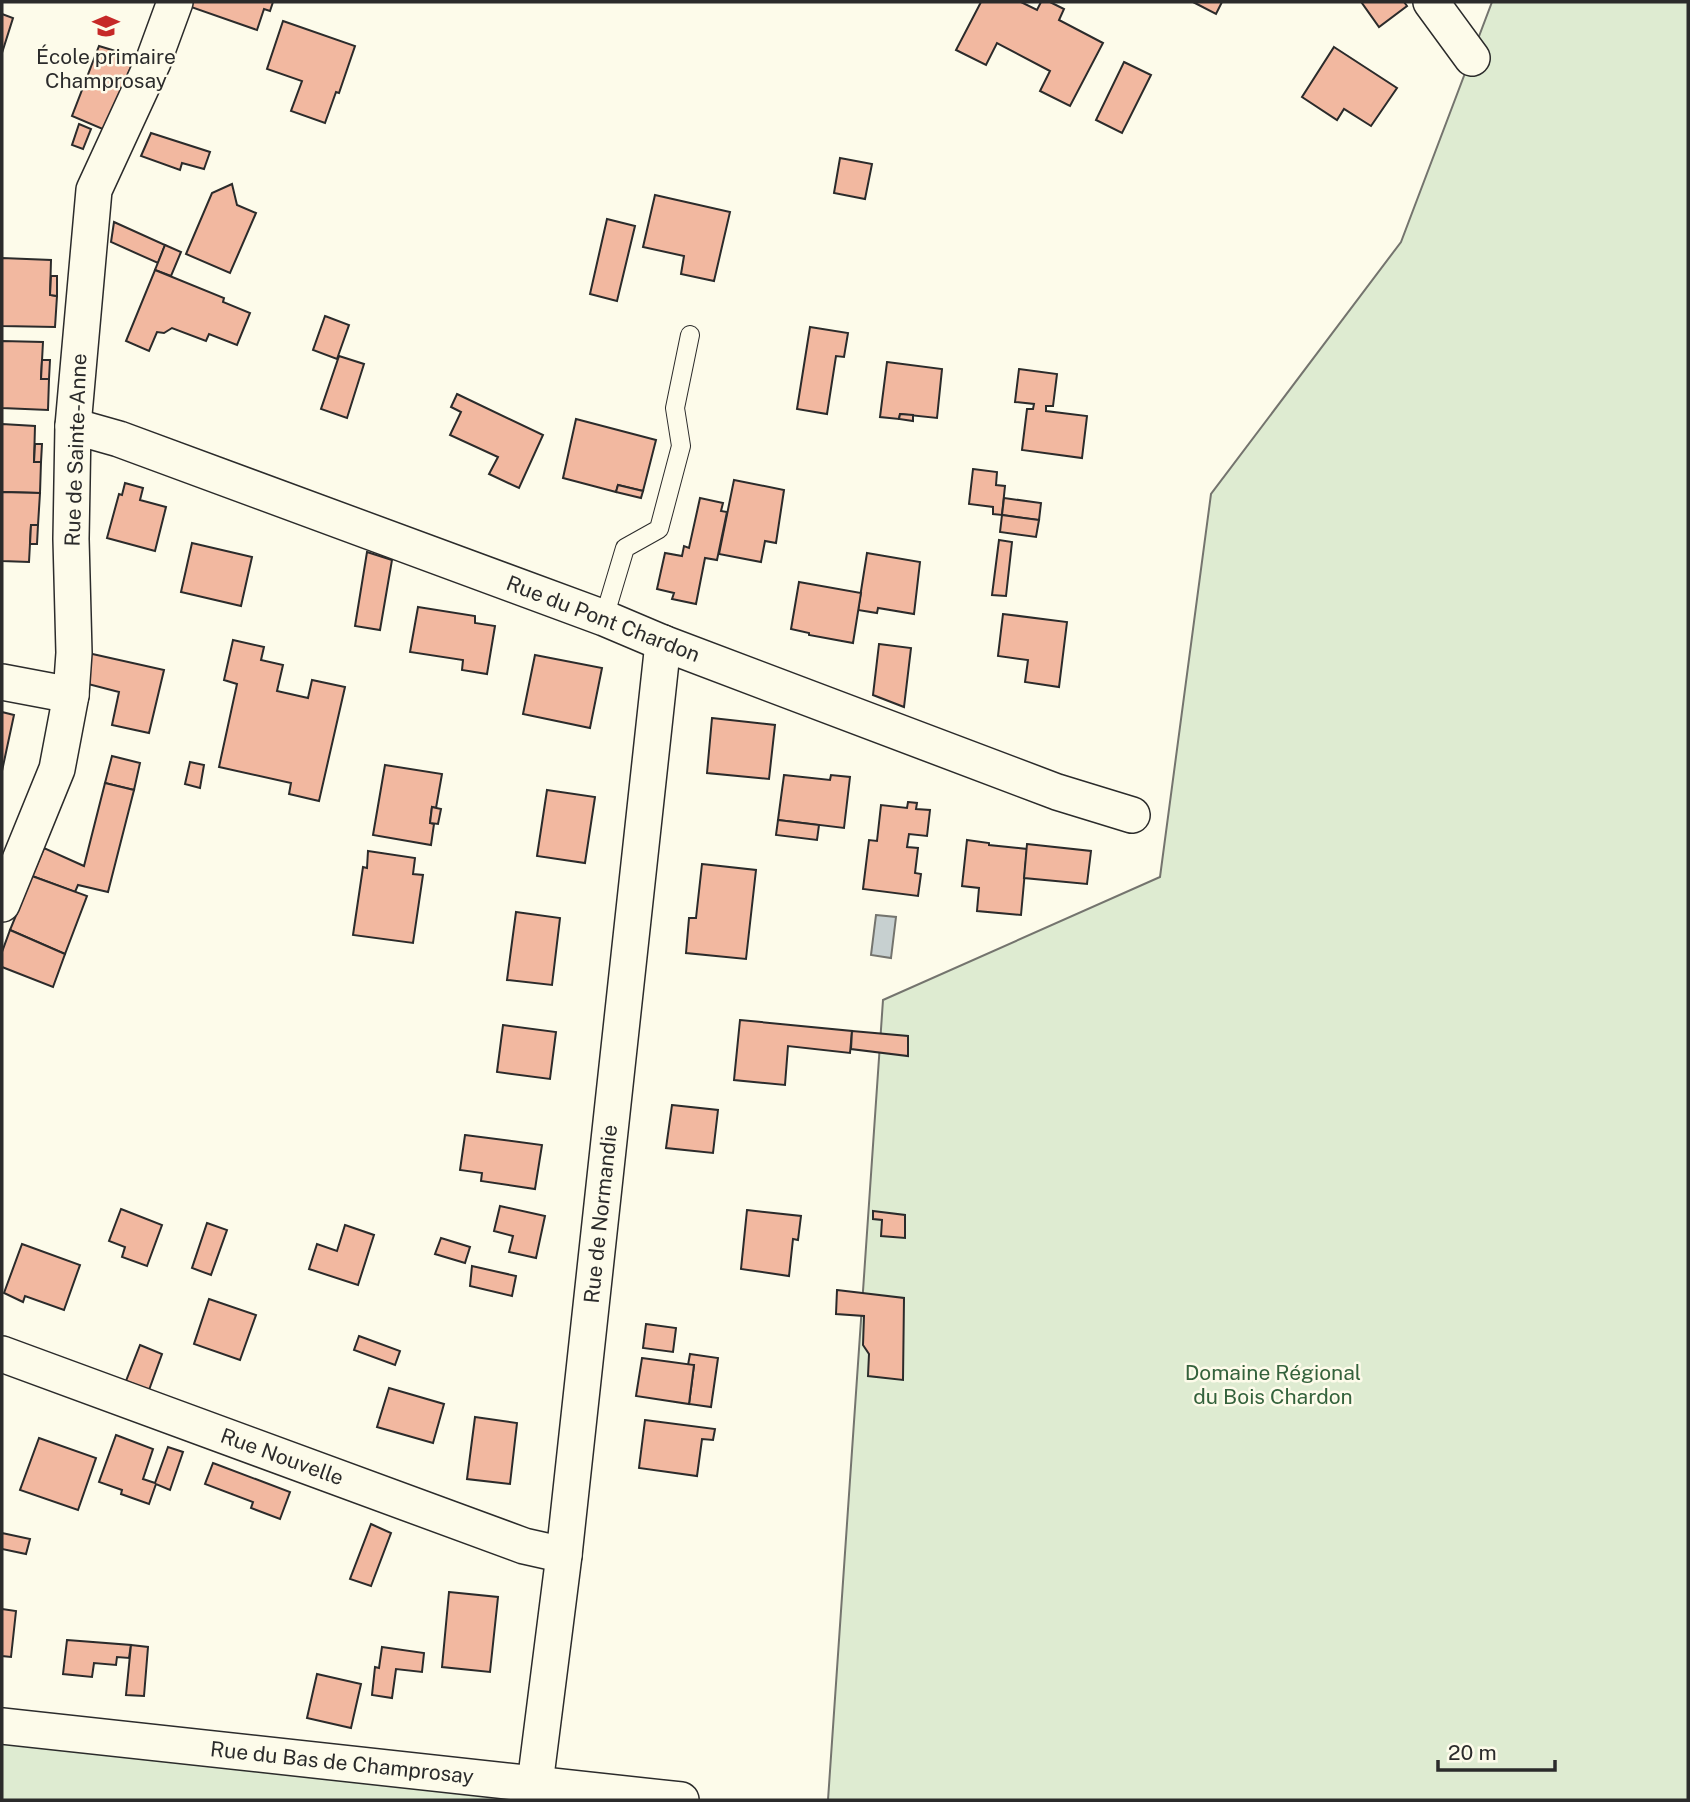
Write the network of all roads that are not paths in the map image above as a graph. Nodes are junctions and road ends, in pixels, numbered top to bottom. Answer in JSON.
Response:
{"nodes":[{"id":1,"x":175,"y":2,"type":"edge"},
{"id":2,"x":1431,"y":2,"type":"edge"},
{"id":3,"x":1472,"y":58,"type":"dead end"},
{"id":4,"x":690,"y":335,"type":"dead end"},
{"id":5,"x":73,"y":426,"type":"junction"},
{"id":6,"x":604,"y":618,"type":"junction"},
{"id":7,"x":663,"y":643,"type":"junction"},
{"id":8,"x":2,"y":682,"type":"edge"},
{"id":9,"x":71,"y":695,"type":"junction"},
{"id":10,"x":1132,"y":815,"type":"dead end"},
{"id":11,"x":2,"y":904,"type":"edge"},
{"id":12,"x":2,"y":1354,"type":"edge"},
{"id":13,"x":564,"y":1555,"type":"junction"},
{"id":14,"x":2,"y":1726,"type":"edge"},
{"id":15,"x":536,"y":1784,"type":"junction"},
{"id":16,"x":681,"y":1800,"type":"edge"}],
"edges":[{"from":1,"to":5,"type":"street","name":"Rue de Sainte-Anne"},
{"from":2,"to":3,"type":"street"},
{"from":4,"to":6,"type":"lane"},
{"from":5,"to":6,"type":"street","name":"Rue du Pont Chardon"},
{"from":5,"to":9,"type":"street","name":"Rue de Sainte-Anne"},
{"from":6,"to":7,"type":"street","name":"Rue du Pont Chardon"},
{"from":7,"to":10,"type":"street","name":"Rue du Pont Chardon"},
{"from":7,"to":13,"type":"street","name":"Rue de Normandie"},
{"from":8,"to":9,"type":"street"},
{"from":9,"to":11,"type":"street","name":"Rue de Sainte-Anne"},
{"from":12,"to":13,"type":"street","name":"Rue Nouvelle"},
{"from":13,"to":15,"type":"street","name":"Rue de Normandie"},
{"from":14,"to":15,"type":"street","name":"Rue du Bas de Champrosay"},
{"from":15,"to":16,"type":"street","name":"Rue du Bas de Champrosay"}]}
